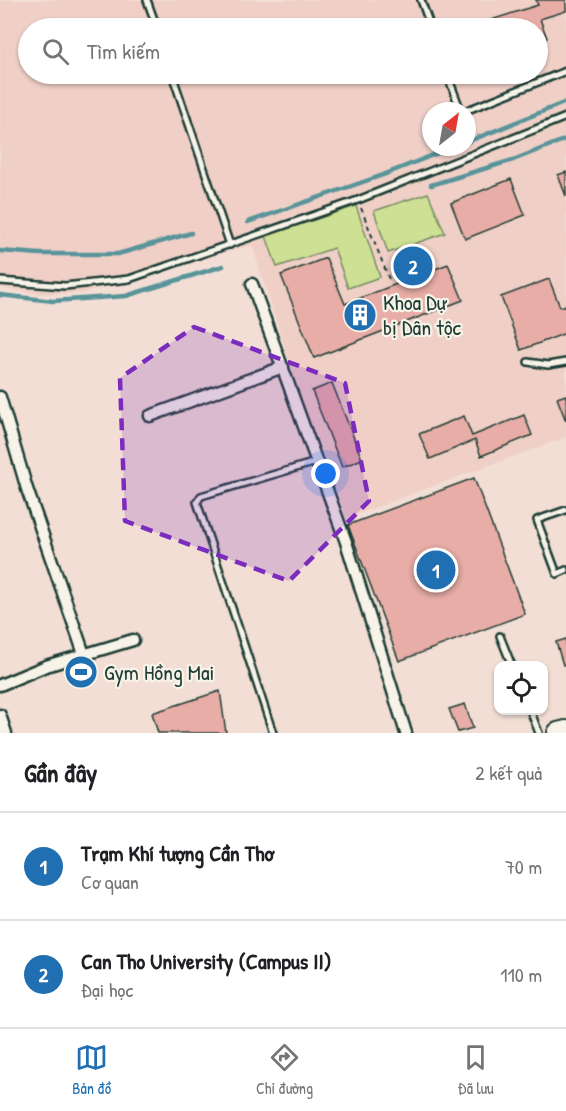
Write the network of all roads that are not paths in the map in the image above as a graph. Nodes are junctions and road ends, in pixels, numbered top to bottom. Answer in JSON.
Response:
{"nodes":[{"id":1,"x":147,"y":0,"type":"edge"},
{"id":2,"x":421,"y":0,"type":"edge"},
{"id":3,"x":153,"y":18,"type":"edge"},
{"id":4,"x":427,"y":18,"type":"edge"},
{"id":5,"x":566,"y":71,"type":"edge"},
{"id":6,"x":548,"y":78,"type":"edge"},
{"id":7,"x":175,"y":84,"type":"edge"},
{"id":8,"x":451,"y":84,"type":"edge"},
{"id":9,"x":533,"y":84,"type":"edge"},
{"id":10,"x":459,"y":102,"type":"edge"},
{"id":11,"x":476,"y":106,"type":"edge"},
{"id":12,"x":566,"y":117,"type":"edge"},
{"id":13,"x":230,"y":245,"type":"junction"},
{"id":14,"x":0,"y":281,"type":"edge"},
{"id":15,"x":252,"y":284,"type":"dead end"},
{"id":16,"x":528,"y":362,"type":"dead end"},
{"id":17,"x":566,"y":362,"type":"edge"},
{"id":18,"x":283,"y":367,"type":"junction"},
{"id":19,"x":0,"y":397,"type":"edge"},
{"id":20,"x":150,"y":416,"type":"dead end"},
{"id":21,"x":318,"y":462,"type":"junction"},
{"id":22,"x":566,"y":510,"type":"edge"},
{"id":23,"x":566,"y":570,"type":"edge"},
{"id":24,"x":500,"y":636,"type":"dead end"},
{"id":25,"x":133,"y":640,"type":"dead end"},
{"id":26,"x":84,"y":654,"type":"junction"},
{"id":27,"x":510,"y":661,"type":"edge"},
{"id":28,"x":0,"y":685,"type":"edge"},
{"id":29,"x":0,"y":715,"type":"edge"},
{"id":30,"x":531,"y":715,"type":"edge"},
{"id":31,"x":566,"y":731,"type":"edge"},
{"id":32,"x":6,"y":733,"type":"edge"},
{"id":33,"x":273,"y":733,"type":"edge"},
{"id":34,"x":406,"y":733,"type":"edge"},
{"id":35,"x":538,"y":733,"type":"edge"},
{"id":36,"x":558,"y":733,"type":"edge"}],
"edges":[{"from":1,"to":3,"type":"lane"},
{"from":2,"to":4,"type":"lane"},
{"from":5,"to":6,"type":"lane"},
{"from":7,"to":13,"type":"lane"},
{"from":8,"to":10,"type":"lane"},
{"from":9,"to":11,"type":"lane"},
{"from":12,"to":13,"type":"lane"},
{"from":13,"to":14,"type":"lane"},
{"from":15,"to":18,"type":"street"},
{"from":16,"to":17,"type":"lane"},
{"from":18,"to":20,"type":"street"},
{"from":18,"to":21,"type":"street"},
{"from":19,"to":26,"type":"street"},
{"from":21,"to":33,"type":"lane"},
{"from":21,"to":34,"type":"street"},
{"from":22,"to":23,"type":"lane"},
{"from":24,"to":27,"type":"lane"},
{"from":25,"to":26,"type":"street"},
{"from":26,"to":28,"type":"street"},
{"from":29,"to":32,"type":"street"},
{"from":30,"to":35,"type":"lane"},
{"from":31,"to":36,"type":"highway"}]}
